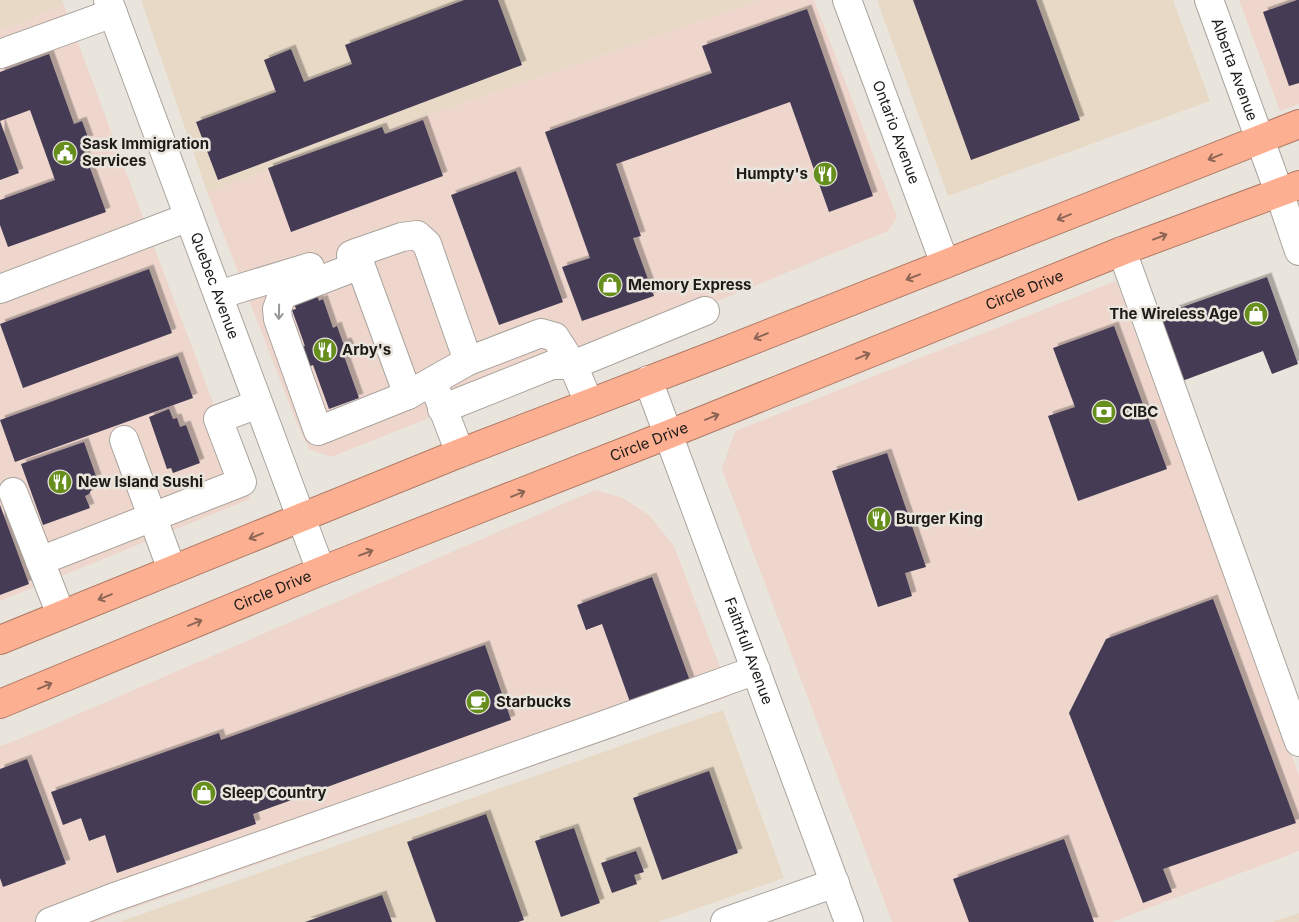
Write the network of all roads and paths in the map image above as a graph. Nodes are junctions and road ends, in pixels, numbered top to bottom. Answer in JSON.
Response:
{"nodes":[{"id":1,"x":847,"y":0,"type":"edge"},
{"id":2,"x":1209,"y":0,"type":"edge"},
{"id":3,"x":110,"y":6,"type":"edge"},
{"id":4,"x":0,"y":54,"type":"edge"},
{"id":5,"x":1299,"y":124,"type":"edge"},
{"id":6,"x":1260,"y":139,"type":"junction"},
{"id":7,"x":1289,"y":189,"type":"edge"},
{"id":8,"x":189,"y":217,"type":"junction"},
{"id":9,"x":1122,"y":251,"type":"junction"},
{"id":10,"x":1299,"y":251,"type":"edge"},
{"id":11,"x":358,"y":259,"type":"junction"},
{"id":12,"x":945,"y":264,"type":"junction"},
{"id":13,"x":0,"y":288,"type":"edge"},
{"id":14,"x":218,"y":295,"type":"junction"},
{"id":15,"x":705,"y":312,"type":"dead end"},
{"id":16,"x":468,"y":362,"type":"junction"},
{"id":17,"x":573,"y":364,"type":"junction"},
{"id":18,"x":648,"y":380,"type":"junction"},
{"id":19,"x":433,"y":382,"type":"junction"},
{"id":20,"x":408,"y":395,"type":"junction"},
{"id":21,"x":589,"y":403,"type":"junction"},
{"id":22,"x":258,"y":404,"type":"junction"},
{"id":23,"x":442,"y":409,"type":"junction"},
{"id":24,"x":667,"y":435,"type":"junction"},
{"id":25,"x":124,"y":440,"type":"dead end"},
{"id":26,"x":460,"y":453,"type":"junction"},
{"id":27,"x":13,"y":492,"type":"dead end"},
{"id":28,"x":152,"y":517,"type":"junction"},
{"id":29,"x":301,"y":518,"type":"junction"},
{"id":30,"x":40,"y":561,"type":"junction"},
{"id":31,"x":172,"y":570,"type":"junction"},
{"id":32,"x":321,"y":571,"type":"junction"},
{"id":33,"x":61,"y":615,"type":"junction"},
{"id":34,"x":0,"y":640,"type":"edge"},
{"id":35,"x":756,"y":670,"type":"junction"},
{"id":36,"x":0,"y":704,"type":"edge"},
{"id":37,"x":1299,"y":742,"type":"edge"},
{"id":38,"x":835,"y":883,"type":"junction"},
{"id":39,"x":50,"y":922,"type":"edge"},
{"id":40,"x":725,"y":922,"type":"edge"},
{"id":41,"x":849,"y":922,"type":"edge"}],
"edges":[{"from":1,"to":12,"type":"street","name":"Ontario Avenue"},
{"from":2,"to":6,"type":"street","name":"Alberta Avenue"},
{"from":3,"to":4,"type":"street"},
{"from":3,"to":8,"type":"street","name":"Quebec Avenue"},
{"from":5,"to":6,"type":"highway"},
{"from":6,"to":7,"type":"street","name":"Alberta Avenue"},
{"from":6,"to":12,"type":"highway","one_way":true},
{"from":9,"to":7,"type":"highway","name":"Circle Drive","one_way":true},
{"from":7,"to":10,"type":"street","name":"Alberta Avenue"},
{"from":8,"to":13,"type":"street"},
{"from":8,"to":14,"type":"street","name":"Quebec Avenue"},
{"from":24,"to":9,"type":"highway","name":"Circle Drive","one_way":true},
{"from":9,"to":37,"type":"street"},
{"from":11,"to":14,"type":"street"},
{"from":11,"to":16,"type":"street"},
{"from":11,"to":20,"type":"street"},
{"from":11,"to":20,"type":"street","one_way":true},
{"from":12,"to":18,"type":"highway","one_way":true},
{"from":14,"to":22,"type":"street","name":"Quebec Avenue"},
{"from":15,"to":17,"type":"street"},
{"from":16,"to":17,"type":"street"},
{"from":16,"to":19,"type":"street"},
{"from":17,"to":21,"type":"street"},
{"from":17,"to":23,"type":"street"},
{"from":18,"to":21,"type":"highway"},
{"from":18,"to":24,"type":"street","name":"Faithfull Avenue"},
{"from":19,"to":20,"type":"street"},
{"from":19,"to":23,"type":"street"},
{"from":21,"to":26,"type":"highway"},
{"from":22,"to":28,"type":"street"},
{"from":22,"to":29,"type":"street","name":"Quebec Avenue"},
{"from":23,"to":26,"type":"street"},
{"from":32,"to":24,"type":"highway","name":"Circle Drive","one_way":true},
{"from":24,"to":35,"type":"street","name":"Faithfull Avenue"},
{"from":25,"to":28,"type":"street"},
{"from":26,"to":29,"type":"highway"},
{"from":27,"to":30,"type":"street"},
{"from":28,"to":30,"type":"street"},
{"from":28,"to":31,"type":"street"},
{"from":29,"to":31,"type":"highway","one_way":true},
{"from":29,"to":32,"type":"street","name":"Quebec Avenue"},
{"from":30,"to":33,"type":"street"},
{"from":31,"to":33,"type":"highway","one_way":true},
{"from":36,"to":32,"type":"highway","name":"Circle Drive","one_way":true},
{"from":33,"to":34,"type":"highway"},
{"from":35,"to":38,"type":"street","name":"Faithfull Avenue"},
{"from":35,"to":39,"type":"street"},
{"from":38,"to":40,"type":"street"},
{"from":38,"to":41,"type":"street","name":"Faithfull Avenue"}]}
